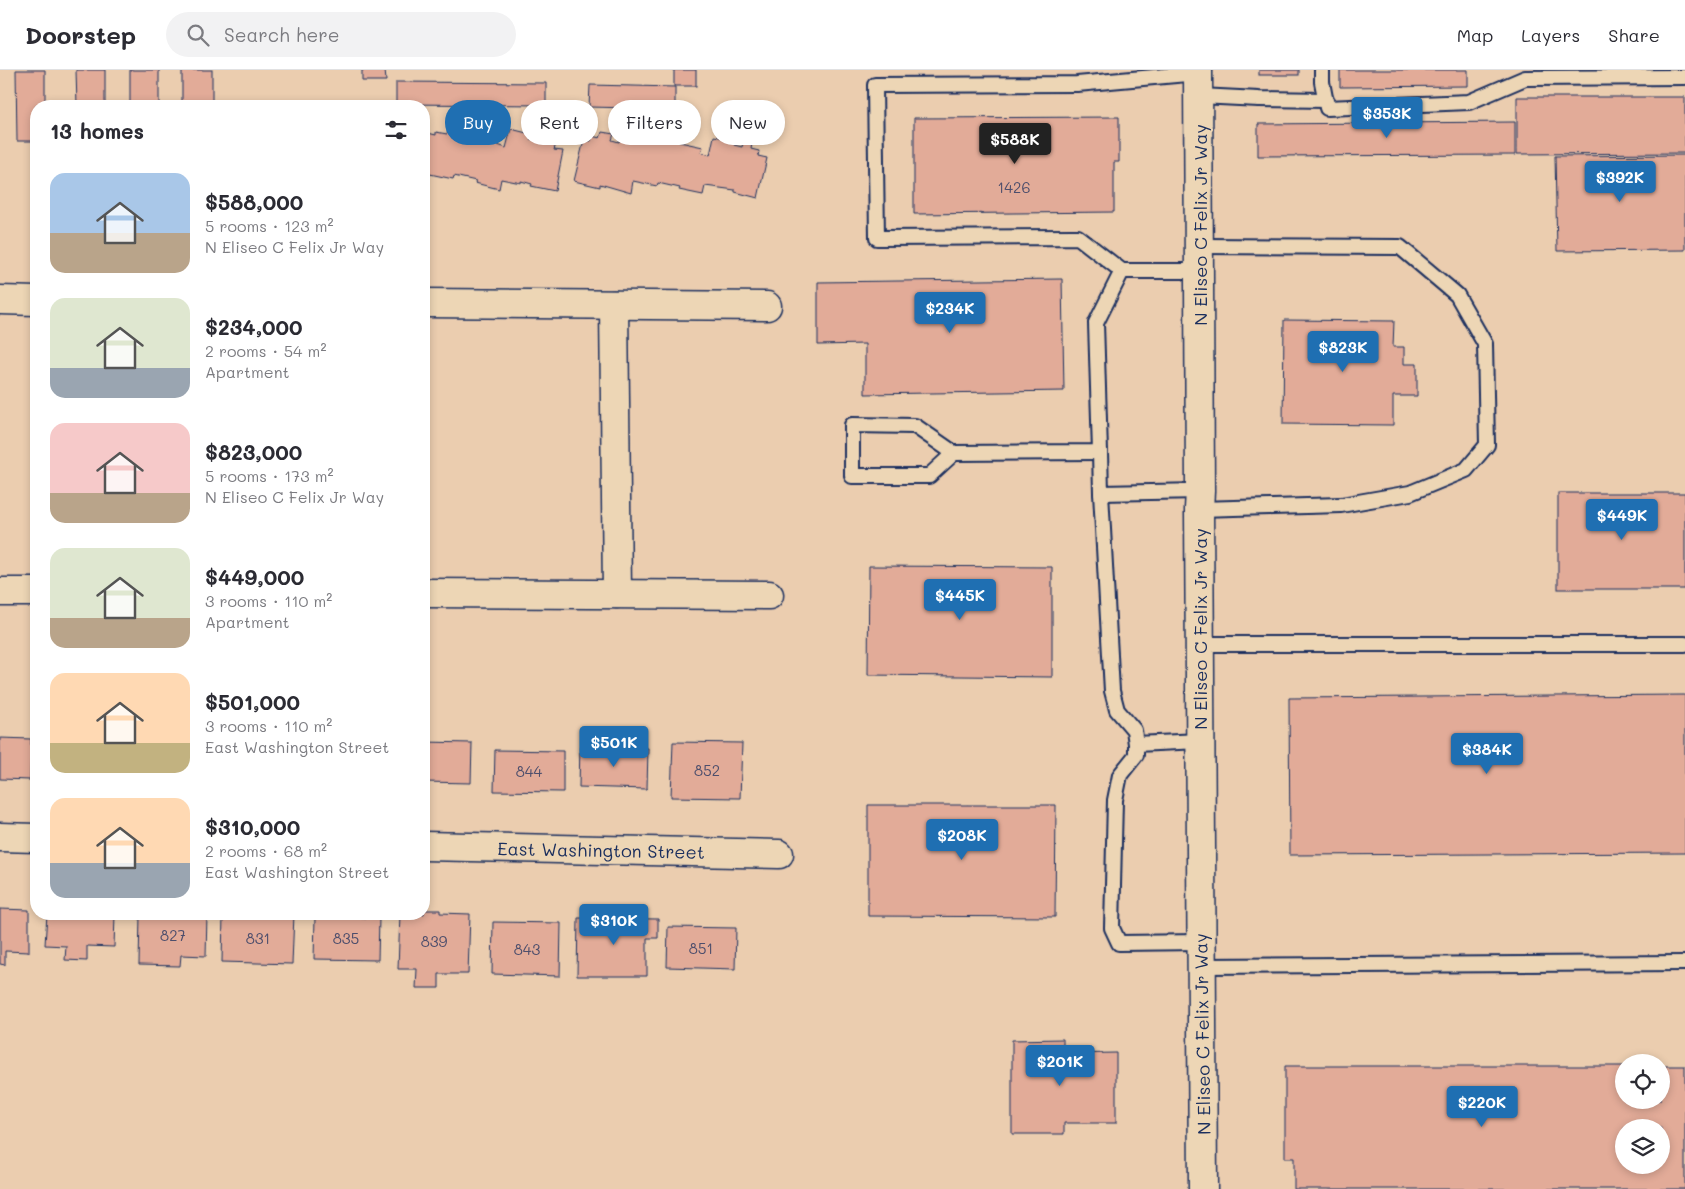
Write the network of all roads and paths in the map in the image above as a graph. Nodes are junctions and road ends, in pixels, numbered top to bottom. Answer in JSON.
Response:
{"nodes":[{"id":1,"x":1322,"y":70,"type":"edge"},
{"id":2,"x":1540,"y":74,"type":"edge"},
{"id":3,"x":1614,"y":74,"type":"edge"},
{"id":4,"x":1685,"y":77,"type":"edge"},
{"id":5,"x":1199,"y":80,"type":"edge"},
{"id":6,"x":1326,"y":100,"type":"junction"},
{"id":7,"x":1200,"y":259,"type":"junction"},
{"id":8,"x":1122,"y":271,"type":"junction"},
{"id":9,"x":0,"y":300,"type":"edge"},
{"id":10,"x":30,"y":301,"type":"edge"},
{"id":11,"x":430,"y":303,"type":"edge"},
{"id":12,"x":614,"y":305,"type":"junction"},
{"id":13,"x":767,"y":306,"type":"dead end"},
{"id":14,"x":1100,"y":452,"type":"junction"},
{"id":15,"x":954,"y":453,"type":"junction"},
{"id":16,"x":1101,"y":493,"type":"junction"},
{"id":17,"x":1200,"y":500,"type":"junction"},
{"id":18,"x":0,"y":592,"type":"edge"},
{"id":19,"x":30,"y":592,"type":"edge"},
{"id":20,"x":430,"y":593,"type":"edge"},
{"id":21,"x":617,"y":594,"type":"junction"},
{"id":22,"x":769,"y":595,"type":"dead end"},
{"id":23,"x":1200,"y":644,"type":"junction"},
{"id":24,"x":1685,"y":644,"type":"edge"},
{"id":25,"x":1200,"y":741,"type":"junction"},
{"id":26,"x":1136,"y":744,"type":"junction"},
{"id":27,"x":0,"y":837,"type":"edge"},
{"id":28,"x":30,"y":838,"type":"edge"},
{"id":29,"x":430,"y":846,"type":"edge"},
{"id":30,"x":779,"y":854,"type":"dead end"},
{"id":31,"x":1202,"y":954,"type":"junction"},
{"id":32,"x":1685,"y":963,"type":"edge"},
{"id":33,"x":1203,"y":1189,"type":"edge"}],
"edges":[{"from":1,"to":6,"type":"lane"},
{"from":2,"to":3,"type":"lane"},
{"from":2,"to":6,"type":"lane"},
{"from":3,"to":4,"type":"lane"},
{"from":5,"to":6,"type":"lane"},
{"from":5,"to":7,"type":"street","name":"N Eliseo C Felix Jr Way"},
{"from":5,"to":8,"type":"lane"},
{"from":7,"to":8,"type":"lane"},
{"from":7,"to":17,"type":"street","name":"N Eliseo C Felix Jr Way"},
{"from":7,"to":17,"type":"lane"},
{"from":8,"to":14,"type":"lane"},
{"from":9,"to":10,"type":"street"},
{"from":11,"to":12,"type":"street"},
{"from":12,"to":13,"type":"street"},
{"from":12,"to":21,"type":"street"},
{"from":14,"to":15,"type":"lane"},
{"from":14,"to":16,"type":"lane"},
{"from":15,"to":15,"type":"lane"},
{"from":16,"to":17,"type":"lane"},
{"from":16,"to":26,"type":"lane"},
{"from":17,"to":23,"type":"street","name":"N Eliseo C Felix Jr Way"},
{"from":18,"to":19,"type":"street"},
{"from":20,"to":21,"type":"street"},
{"from":21,"to":22,"type":"street"},
{"from":23,"to":24,"type":"lane"},
{"from":23,"to":25,"type":"street","name":"N Eliseo C Felix Jr Way"},
{"from":25,"to":26,"type":"lane"},
{"from":25,"to":31,"type":"street","name":"N Eliseo C Felix Jr Way"},
{"from":26,"to":31,"type":"lane"},
{"from":27,"to":28,"type":"street"},
{"from":29,"to":30,"type":"street","name":"East Washington Street"},
{"from":31,"to":32,"type":"lane"},
{"from":31,"to":33,"type":"street","name":"N Eliseo C Felix Jr Way"}]}
